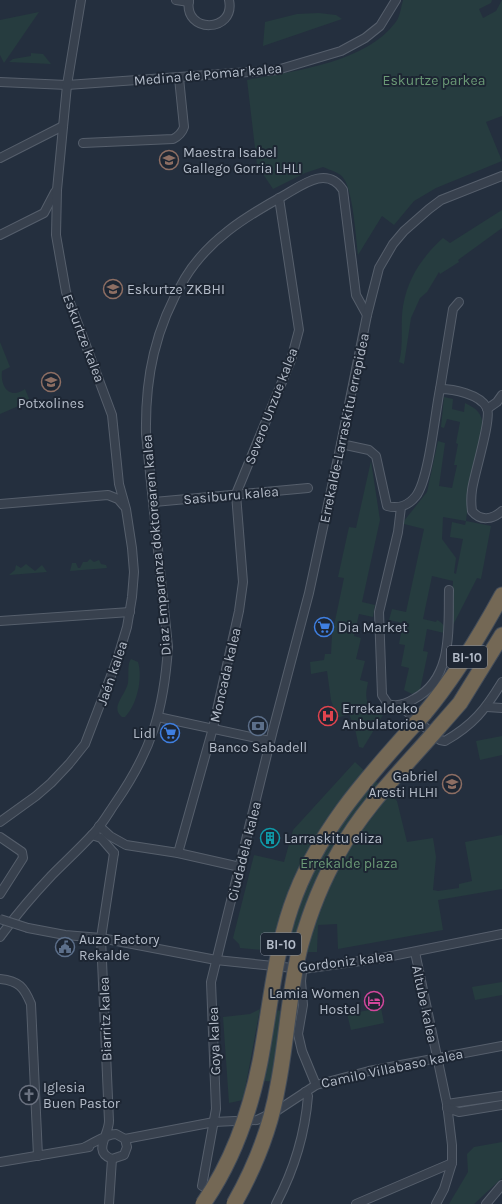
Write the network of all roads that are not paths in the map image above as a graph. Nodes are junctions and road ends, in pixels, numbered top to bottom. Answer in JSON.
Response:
{"nodes":[{"id":1,"x":81,"y":0,"type":"edge"},
{"id":2,"x":176,"y":0,"type":"edge"},
{"id":3,"x":229,"y":0,"type":"edge"},
{"id":4,"x":396,"y":0,"type":"edge"},
{"id":5,"x":189,"y":1,"type":"edge"},
{"id":6,"x":180,"y":78,"type":"junction"},
{"id":7,"x":0,"y":82,"type":"edge"},
{"id":8,"x":68,"y":85,"type":"junction"},
{"id":9,"x":63,"y":126,"type":"junction"},
{"id":10,"x":83,"y":143,"type":"dead end"},
{"id":11,"x":0,"y":158,"type":"edge"},
{"id":12,"x":502,"y":176,"type":"edge"},
{"id":13,"x":57,"y":190,"type":"junction"},
{"id":14,"x":279,"y":198,"type":"junction"},
{"id":15,"x":44,"y":213,"type":"junction"},
{"id":16,"x":55,"y":220,"type":"junction"},
{"id":17,"x":0,"y":236,"type":"edge"},
{"id":18,"x":459,"y":302,"type":"dead end"},
{"id":19,"x":367,"y":315,"type":"junction"},
{"id":20,"x":440,"y":389,"type":"junction"},
{"id":21,"x":502,"y":395,"type":"edge"},
{"id":22,"x":487,"y":409,"type":"junction"},
{"id":23,"x":342,"y":444,"type":"junction"},
{"id":24,"x":119,"y":485,"type":"junction"},
{"id":25,"x":308,"y":488,"type":"dead end"},
{"id":26,"x":236,"y":494,"type":"junction"},
{"id":27,"x":108,"y":495,"type":"junction"},
{"id":28,"x":154,"y":502,"type":"junction"},
{"id":29,"x":0,"y":504,"type":"edge"},
{"id":30,"x":125,"y":506,"type":"junction"},
{"id":31,"x":401,"y":507,"type":"junction"},
{"id":32,"x":502,"y":511,"type":"edge"},
{"id":33,"x":449,"y":590,"type":"dead end"},
{"id":34,"x":502,"y":595,"type":"edge"},
{"id":35,"x":130,"y":612,"type":"junction"},
{"id":36,"x":0,"y":621,"type":"edge"},
{"id":37,"x":502,"y":635,"type":"edge"},
{"id":38,"x":502,"y":682,"type":"edge"},
{"id":39,"x":404,"y":704,"type":"junction"},
{"id":40,"x":487,"y":707,"type":"junction"},
{"id":41,"x":502,"y":708,"type":"edge"},
{"id":42,"x":158,"y":717,"type":"junction"},
{"id":43,"x":213,"y":728,"type":"junction"},
{"id":44,"x":270,"y":742,"type":"junction"},
{"id":45,"x":0,"y":822,"type":"edge"},
{"id":46,"x":99,"y":826,"type":"junction"},
{"id":47,"x":92,"y":835,"type":"junction"},
{"id":48,"x":0,"y":837,"type":"edge"},
{"id":49,"x":126,"y":844,"type":"junction"},
{"id":50,"x":114,"y":853,"type":"junction"},
{"id":51,"x":178,"y":853,"type":"junction"},
{"id":52,"x":240,"y":867,"type":"junction"},
{"id":53,"x":0,"y":894,"type":"edge"},
{"id":54,"x":0,"y":919,"type":"edge"},
{"id":55,"x":502,"y":934,"type":"edge"},
{"id":56,"x":0,"y":937,"type":"edge"},
{"id":57,"x":102,"y":938,"type":"junction"},
{"id":58,"x":415,"y":952,"type":"junction"},
{"id":59,"x":216,"y":960,"type":"junction"},
{"id":60,"x":303,"y":969,"type":"junction"},
{"id":61,"x":0,"y":979,"type":"edge"},
{"id":62,"x":502,"y":1046,"type":"edge"},
{"id":63,"x":436,"y":1058,"type":"junction"},
{"id":64,"x":316,"y":1085,"type":"junction"},
{"id":65,"x":305,"y":1092,"type":"junction"},
{"id":66,"x":502,"y":1096,"type":"edge"},
{"id":67,"x":502,"y":1105,"type":"edge"},
{"id":68,"x":447,"y":1106,"type":"junction"},
{"id":69,"x":214,"y":1122,"type":"junction"},
{"id":70,"x":105,"y":1137,"type":"junction"},
{"id":71,"x":125,"y":1140,"type":"junction"},
{"id":72,"x":85,"y":1147,"type":"junction"},
{"id":73,"x":102,"y":1148,"type":"junction"},
{"id":74,"x":38,"y":1156,"type":"junction"},
{"id":75,"x":112,"y":1159,"type":"junction"},
{"id":76,"x":0,"y":1162,"type":"edge"},
{"id":77,"x":452,"y":1164,"type":"junction"},
{"id":78,"x":502,"y":1185,"type":"edge"},
{"id":79,"x":202,"y":1186,"type":"dead end"},
{"id":80,"x":109,"y":1204,"type":"edge"},
{"id":81,"x":203,"y":1204,"type":"edge"},
{"id":82,"x":234,"y":1204,"type":"edge"},
{"id":83,"x":276,"y":1204,"type":"edge"},
{"id":84,"x":356,"y":1204,"type":"edge"},
{"id":85,"x":436,"y":1204,"type":"edge"},
{"id":86,"x":486,"y":1204,"type":"edge"}],
"edges":[{"from":1,"to":8,"type":"street","name":"Eskurtze kalea"},
{"from":2,"to":5,"type":"street"},
{"from":3,"to":5,"type":"street"},
{"from":4,"to":6,"type":"street","name":"Medina de Pomar kalea"},
{"from":6,"to":8,"type":"street","name":"Medina de Pomar kalea"},
{"from":6,"to":10,"type":"street"},
{"from":7,"to":8,"type":"street","name":"Medina de Pomar kalea"},
{"from":8,"to":9,"type":"street","name":"Eskurtze kalea"},
{"from":9,"to":11,"type":"street"},
{"from":9,"to":13,"type":"street","name":"Eskurtze kalea"},
{"from":12,"to":19,"type":"street","name":"Errekalde-Larraskitu errepidea"},
{"from":13,"to":15,"type":"street","name":"Eskurtze kalea"},
{"from":13,"to":16,"type":"street","name":"Eskurtze kalea"},
{"from":14,"to":19,"type":"street","name":"Diaz Emparanza doktorearen kalea"},
{"from":14,"to":26,"type":"street","name":"Severo Unzue kalea"},
{"from":14,"to":28,"type":"street","name":"Diaz Emparanza doktorearen kalea"},
{"from":15,"to":16,"type":"street"},
{"from":15,"to":17,"type":"street"},
{"from":16,"to":24,"type":"street","name":"Eskurtze kalea"},
{"from":18,"to":20,"type":"street"},
{"from":19,"to":23,"type":"street","name":"Errekalde-Larraskitu errepidea"},
{"from":20,"to":22,"type":"street"},
{"from":20,"to":31,"type":"street"},
{"from":21,"to":22,"type":"street"},
{"from":22,"to":32,"type":"street"},
{"from":23,"to":31,"type":"street"},
{"from":23,"to":44,"type":"street","name":"Errekalde-Larraskitu errepidea"},
{"from":24,"to":27,"type":"street"},
{"from":24,"to":30,"type":"street","name":"Jaén kalea"},
{"from":25,"to":26,"type":"street","name":"Sasiburu kalea"},
{"from":26,"to":28,"type":"street","name":"Sasiburu kalea"},
{"from":26,"to":43,"type":"street","name":"Moncada kalea"},
{"from":27,"to":29,"type":"street"},
{"from":27,"to":30,"type":"street"},
{"from":28,"to":42,"type":"street","name":"Diaz Emparanza doktorearen kalea"},
{"from":30,"to":35,"type":"street","name":"Jaén kalea"},
{"from":31,"to":39,"type":"street"},
{"from":33,"to":39,"type":"street"},
{"from":34,"to":81,"type":"highway","number":"BI-10","bridge":true},
{"from":35,"to":36,"type":"street"},
{"from":35,"to":45,"type":"street","name":"Jaén kalea"},
{"from":37,"to":82,"type":"highway","number":"BI-10","bridge":true},
{"from":38,"to":40,"type":"street"},
{"from":39,"to":40,"type":"street"},
{"from":40,"to":41,"type":"street"},
{"from":42,"to":43,"type":"street"},
{"from":42,"to":46,"type":"street","name":"Diaz Emparanza doktorearen kalea"},
{"from":43,"to":44,"type":"street"},
{"from":43,"to":51,"type":"street","name":"Moncada kalea"},
{"from":44,"to":52,"type":"street","name":"Ciudadela kalea"},
{"from":46,"to":47,"type":"street","name":"Diaz Emparanza doktorearen kalea"},
{"from":46,"to":49,"type":"street"},
{"from":47,"to":50,"type":"street"},
{"from":47,"to":56,"type":"street","name":"Diaz Emparanza doktorearen kalea"},
{"from":48,"to":53,"type":"street"},
{"from":49,"to":50,"type":"street"},
{"from":49,"to":51,"type":"street"},
{"from":50,"to":57,"type":"street","name":"Biarritz kalea"},
{"from":51,"to":52,"type":"street"},
{"from":52,"to":59,"type":"street","name":"Ciudadela kalea"},
{"from":54,"to":57,"type":"street","name":"Gordoniz kalea","bridge":true},
{"from":55,"to":58,"type":"street","name":"Gordoniz kalea"},
{"from":57,"to":59,"type":"street","name":"Gordoniz kalea"},
{"from":57,"to":70,"type":"street","name":"Biarritz kalea"},
{"from":58,"to":60,"type":"street","name":"Gordoniz kalea"},
{"from":58,"to":63,"type":"street","name":"Altube kalea"},
{"from":59,"to":60,"type":"street","name":"Gordoniz kalea"},
{"from":59,"to":69,"type":"street","name":"Goya kalea"},
{"from":60,"to":64,"type":"street"},
{"from":61,"to":74,"type":"street"},
{"from":62,"to":63,"type":"street","name":"Camilo Villabaso kalea"},
{"from":63,"to":64,"type":"street","name":"Camilo Villabaso kalea"},
{"from":63,"to":68,"type":"street","name":"Altube kalea"},
{"from":64,"to":65,"type":"street","name":"Camilo Villabaso kalea"},
{"from":65,"to":69,"type":"street","name":"Camilo Villabaso kalea"},
{"from":65,"to":83,"type":"street"},
{"from":66,"to":68,"type":"street"},
{"from":67,"to":68,"type":"street"},
{"from":68,"to":77,"type":"street","name":"Altube kalea"},
{"from":69,"to":71,"type":"street","name":"Camilo Villabaso kalea"},
{"from":69,"to":79,"type":"street","name":"Goya kalea"},
{"from":70,"to":71,"type":"street"},
{"from":70,"to":72,"type":"street"},
{"from":70,"to":73,"type":"street"},
{"from":71,"to":75,"type":"street"},
{"from":72,"to":73,"type":"street"},
{"from":72,"to":74,"type":"street"},
{"from":73,"to":75,"type":"street"},
{"from":74,"to":76,"type":"street"},
{"from":75,"to":80,"type":"street"},
{"from":77,"to":84,"type":"street"},
{"from":77,"to":85,"type":"street"},
{"from":78,"to":86,"type":"street"}]}
